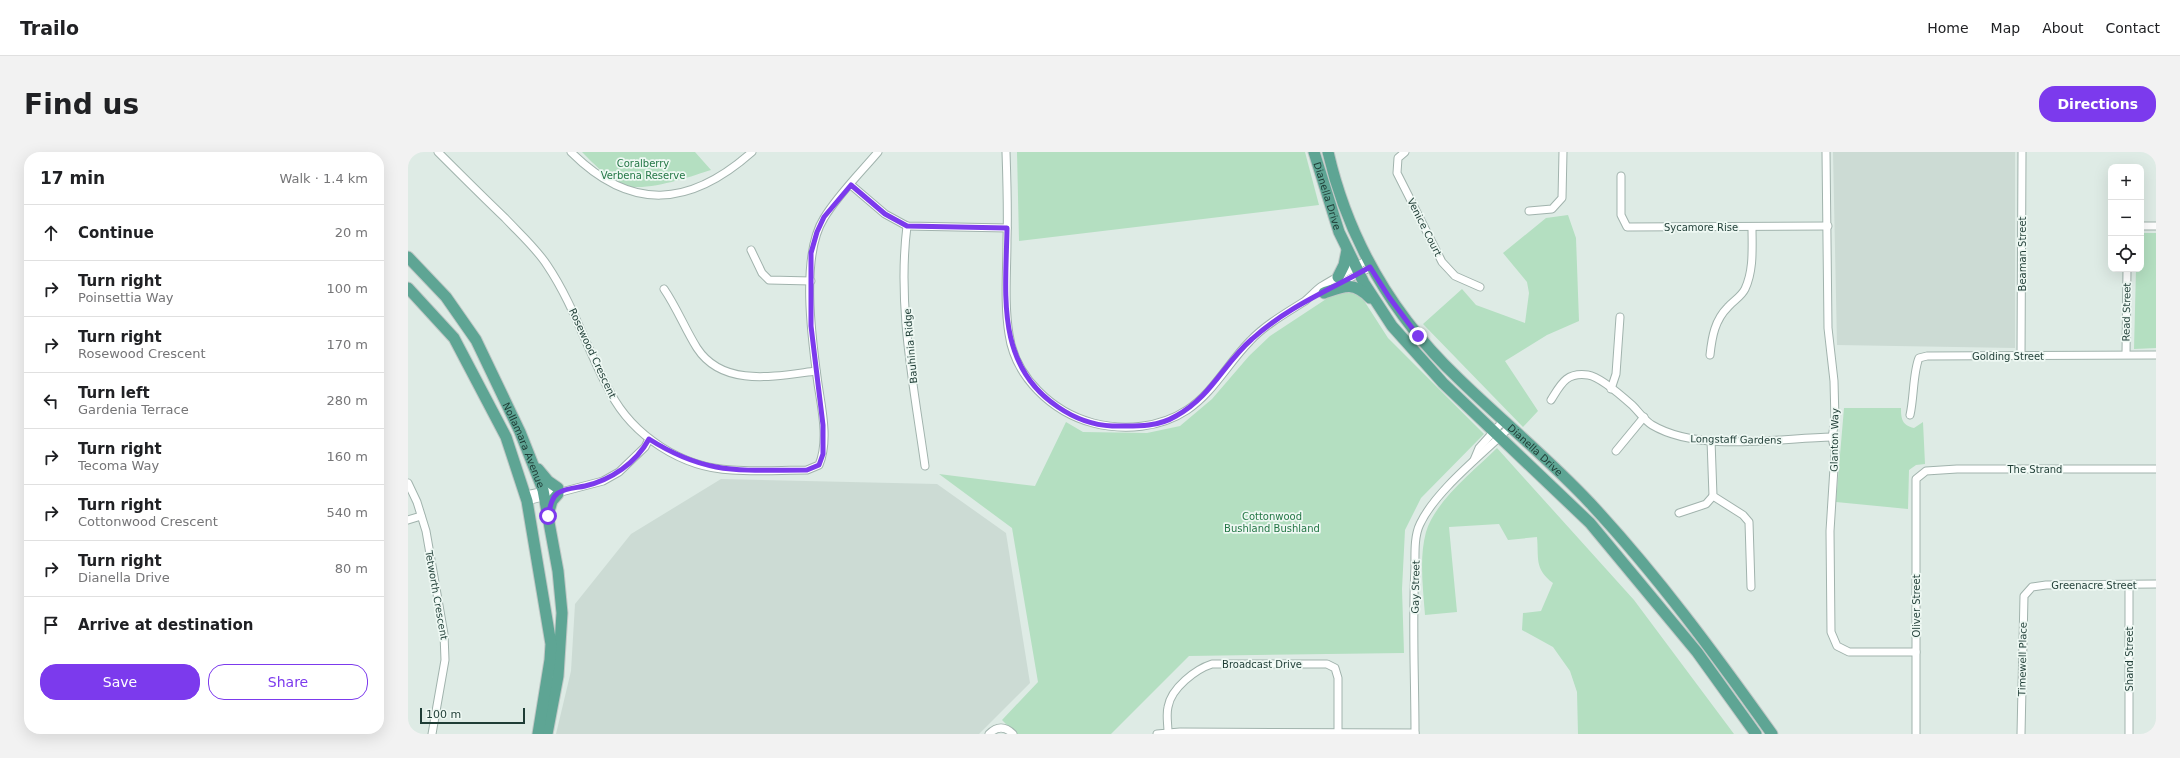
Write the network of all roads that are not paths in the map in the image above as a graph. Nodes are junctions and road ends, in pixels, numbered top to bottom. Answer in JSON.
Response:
{"nodes":[{"id":1,"x":438,"y":152,"type":"edge"},
{"id":2,"x":571,"y":152,"type":"edge"},
{"id":3,"x":752,"y":152,"type":"edge"},
{"id":4,"x":878,"y":152,"type":"edge"},
{"id":5,"x":1006,"y":152,"type":"edge"},
{"id":6,"x":1314,"y":152,"type":"edge"},
{"id":7,"x":1328,"y":152,"type":"edge"},
{"id":8,"x":1405,"y":152,"type":"edge"},
{"id":9,"x":1563,"y":152,"type":"edge"},
{"id":10,"x":1826,"y":152,"type":"edge"},
{"id":11,"x":2022,"y":152,"type":"edge"},
{"id":12,"x":1621,"y":176,"type":"dead end"},
{"id":13,"x":851,"y":185,"type":"junction"},
{"id":14,"x":1529,"y":211,"type":"dead end"},
{"id":15,"x":907,"y":226,"type":"junction"},
{"id":16,"x":1828,"y":226,"type":"junction"},
{"id":17,"x":2144,"y":226,"type":"edge"},
{"id":18,"x":2156,"y":226,"type":"edge"},
{"id":19,"x":1752,"y":227,"type":"junction"},
{"id":20,"x":1007,"y":228,"type":"junction"},
{"id":21,"x":751,"y":250,"type":"dead end"},
{"id":22,"x":1347,"y":250,"type":"junction"},
{"id":23,"x":408,"y":257,"type":"edge"},
{"id":24,"x":1369,"y":264,"type":"junction"},
{"id":25,"x":1357,"y":270,"type":"junction"},
{"id":26,"x":2127,"y":272,"type":"edge"},
{"id":27,"x":1338,"y":277,"type":"junction"},
{"id":28,"x":811,"y":281,"type":"junction"},
{"id":29,"x":1480,"y":287,"type":"dead end"},
{"id":30,"x":408,"y":288,"type":"edge"},
{"id":31,"x":664,"y":289,"type":"dead end"},
{"id":32,"x":1324,"y":293,"type":"junction"},
{"id":33,"x":1310,"y":298,"type":"junction"},
{"id":34,"x":1377,"y":305,"type":"junction"},
{"id":35,"x":1620,"y":318,"type":"dead end"},
{"id":36,"x":2126,"y":354,"type":"junction"},
{"id":37,"x":1710,"y":355,"type":"dead end"},
{"id":38,"x":2156,"y":355,"type":"edge"},
{"id":39,"x":2021,"y":356,"type":"junction"},
{"id":40,"x":816,"y":371,"type":"junction"},
{"id":41,"x":1612,"y":389,"type":"junction"},
{"id":42,"x":1551,"y":400,"type":"dead end"},
{"id":43,"x":1910,"y":415,"type":"dead end"},
{"id":44,"x":1644,"y":417,"type":"junction"},
{"id":45,"x":1507,"y":424,"type":"junction"},
{"id":46,"x":1496,"y":435,"type":"junction"},
{"id":47,"x":1832,"y":437,"type":"junction"},
{"id":48,"x":649,"y":439,"type":"junction"},
{"id":49,"x":1711,"y":440,"type":"junction"},
{"id":50,"x":1616,"y":451,"type":"dead end"},
{"id":51,"x":530,"y":459,"type":"junction"},
{"id":52,"x":925,"y":466,"type":"dead end"},
{"id":53,"x":2156,"y":469,"type":"edge"},
{"id":54,"x":1916,"y":479,"type":"joint"},
{"id":55,"x":408,"y":483,"type":"edge"},
{"id":56,"x":560,"y":490,"type":"junction"},
{"id":57,"x":543,"y":493,"type":"junction"},
{"id":58,"x":1713,"y":496,"type":"junction"},
{"id":59,"x":527,"y":498,"type":"junction"},
{"id":60,"x":1679,"y":514,"type":"dead end"},
{"id":61,"x":421,"y":516,"type":"junction"},
{"id":62,"x":548,"y":516,"type":"junction"},
{"id":63,"x":408,"y":520,"type":"edge"},
{"id":64,"x":560,"y":581,"type":"junction"},
{"id":65,"x":2156,"y":584,"type":"edge"},
{"id":66,"x":2129,"y":585,"type":"junction"},
{"id":67,"x":1751,"y":587,"type":"dead end"},
{"id":68,"x":2032,"y":587,"type":"joint"},
{"id":69,"x":547,"y":617,"type":"junction"},
{"id":70,"x":1916,"y":652,"type":"junction"},
{"id":71,"x":1168,"y":732,"type":"junction"},
{"id":72,"x":1338,"y":733,"type":"edge"},
{"id":73,"x":1415,"y":733,"type":"edge"},
{"id":74,"x":432,"y":734,"type":"edge"},
{"id":75,"x":538,"y":734,"type":"edge"},
{"id":76,"x":547,"y":734,"type":"edge"},
{"id":77,"x":988,"y":734,"type":"edge"},
{"id":78,"x":1013,"y":734,"type":"edge"},
{"id":79,"x":1157,"y":734,"type":"edge"},
{"id":80,"x":1756,"y":734,"type":"edge"},
{"id":81,"x":1772,"y":734,"type":"edge"},
{"id":82,"x":1916,"y":734,"type":"edge"},
{"id":83,"x":2020,"y":734,"type":"edge"},
{"id":84,"x":2129,"y":734,"type":"edge"}],
"edges":[{"from":1,"to":48,"type":"street","name":"Rosewood Crescent"},
{"from":2,"to":3,"type":"street"},
{"from":4,"to":13,"type":"street"},
{"from":5,"to":20,"type":"street"},
{"from":6,"to":22,"type":"main road","name":"Dianella Drive"},
{"from":7,"to":24,"type":"main road","name":"Dianella Drive"},
{"from":8,"to":29,"type":"street","name":"Venice Court"},
{"from":9,"to":14,"type":"street"},
{"from":10,"to":16,"type":"street","name":"Glanton Way"},
{"from":11,"to":39,"type":"street","name":"Beaman Street"},
{"from":12,"to":19,"type":"street","name":"Sycamore Rise"},
{"from":13,"to":15,"type":"street"},
{"from":13,"to":28,"type":"street"},
{"from":15,"to":20,"type":"street"},
{"from":15,"to":52,"type":"street","name":"Bauhinia Ridge"},
{"from":16,"to":19,"type":"street","name":"Sycamore Rise"},
{"from":16,"to":47,"type":"street","name":"Glanton Way"},
{"from":17,"to":18,"type":"street"},
{"from":19,"to":37,"type":"street"},
{"from":20,"to":33,"type":"street"},
{"from":21,"to":28,"type":"street"},
{"from":22,"to":25,"type":"main road","name":"Dianella Drive"},
{"from":22,"to":27,"type":"main road"},
{"from":23,"to":51,"type":"main road","name":"Nollamara Avenue"},
{"from":24,"to":25,"type":"street"},
{"from":24,"to":45,"type":"main road","name":"Dianella Drive"},
{"from":25,"to":27,"type":"street"},
{"from":25,"to":32,"type":"street"},
{"from":25,"to":34,"type":"main road","name":"Dianella Drive"},
{"from":26,"to":36,"type":"street","name":"Read Street"},
{"from":27,"to":33,"type":"street"},
{"from":28,"to":40,"type":"street"},
{"from":30,"to":59,"type":"main road","name":"Nollamara Avenue"},
{"from":31,"to":40,"type":"street"},
{"from":32,"to":33,"type":"street"},
{"from":32,"to":34,"type":"main road"},
{"from":34,"to":46,"type":"main road","name":"Dianella Drive"},
{"from":35,"to":41,"type":"street"},
{"from":36,"to":38,"type":"street","name":"Golding Street"},
{"from":36,"to":39,"type":"street","name":"Golding Street"},
{"from":39,"to":43,"type":"street","name":"Golding Street"},
{"from":40,"to":48,"type":"street","name":"Rosewood Crescent"},
{"from":41,"to":42,"type":"street","name":"Longstaff Gardens"},
{"from":41,"to":44,"type":"street","name":"Longstaff Gardens"},
{"from":44,"to":49,"type":"street","name":"Longstaff Gardens"},
{"from":44,"to":50,"type":"street"},
{"from":45,"to":46,"type":"street","name":"Gay Street"},
{"from":45,"to":81,"type":"main road","name":"Dianella Drive"},
{"from":46,"to":73,"type":"street","name":"Gay Street"},
{"from":46,"to":80,"type":"main road","name":"Dianella Drive"},
{"from":47,"to":49,"type":"street","name":"Longstaff Gardens"},
{"from":47,"to":70,"type":"street","name":"Glanton Way"},
{"from":48,"to":56,"type":"street"},
{"from":49,"to":58,"type":"street"},
{"from":51,"to":56,"type":"main road"},
{"from":51,"to":57,"type":"main road","name":"Nollamara Avenue"},
{"from":53,"to":54,"type":"street","name":"The Strand"},
{"from":54,"to":70,"type":"street","name":"Oliver Street"},
{"from":55,"to":61,"type":"street","name":"Tetworth Crescent"},
{"from":56,"to":57,"type":"street"},
{"from":56,"to":62,"type":"main road"},
{"from":57,"to":59,"type":"street"},
{"from":57,"to":62,"type":"main road","name":"Nollamara Avenue"},
{"from":58,"to":60,"type":"street"},
{"from":58,"to":67,"type":"street"},
{"from":59,"to":69,"type":"main road","name":"Nollamara Avenue"},
{"from":61,"to":63,"type":"street"},
{"from":61,"to":74,"type":"street","name":"Tetworth Crescent"},
{"from":62,"to":64,"type":"main road","name":"Nollamara Avenue"},
{"from":64,"to":69,"type":"main road"},
{"from":64,"to":76,"type":"main road","name":"Nollamara Avenue"},
{"from":65,"to":66,"type":"street","name":"Greenacre Street"},
{"from":66,"to":68,"type":"street","name":"Greenacre Street"},
{"from":66,"to":84,"type":"street","name":"Shand Street"},
{"from":68,"to":83,"type":"street","name":"Timewell Place"},
{"from":69,"to":75,"type":"main road","name":"Nollamara Avenue"},
{"from":70,"to":82,"type":"street","name":"Oliver Street"},
{"from":71,"to":72,"type":"street"},
{"from":71,"to":72,"type":"street","name":"Broadcast Drive"},
{"from":71,"to":79,"type":"street"},
{"from":72,"to":73,"type":"street"},
{"from":77,"to":78,"type":"street"}]}
